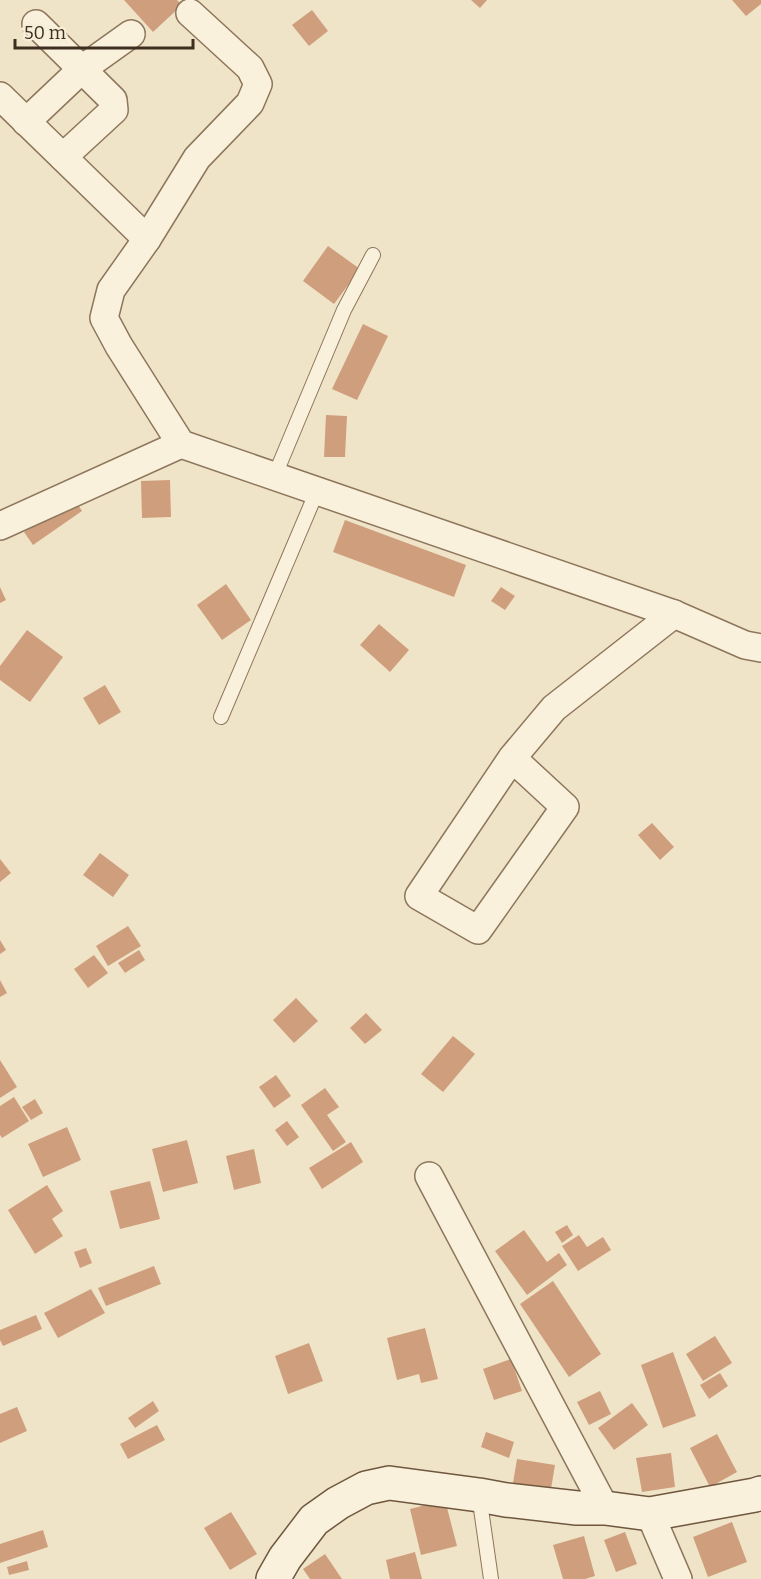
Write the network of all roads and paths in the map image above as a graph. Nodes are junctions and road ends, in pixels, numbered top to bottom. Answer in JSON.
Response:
{"nodes":[{"id":1,"x":190,"y":13,"type":"dead end"},
{"id":2,"x":36,"y":24,"type":"dead end"},
{"id":3,"x":131,"y":34,"type":"dead end"},
{"id":4,"x":82,"y":69,"type":"junction"},
{"id":5,"x":0,"y":96,"type":"edge"},
{"id":6,"x":26,"y":122,"type":"junction"},
{"id":7,"x":63,"y":157,"type":"junction"},
{"id":8,"x":147,"y":239,"type":"junction"},
{"id":9,"x":373,"y":255,"type":"dead end"},
{"id":10,"x":181,"y":444,"type":"junction"},
{"id":11,"x":275,"y":475,"type":"junction"},
{"id":12,"x":317,"y":491,"type":"junction"},
{"id":13,"x":0,"y":526,"type":"edge"},
{"id":14,"x":674,"y":614,"type":"junction"},
{"id":15,"x":761,"y":648,"type":"edge"},
{"id":16,"x":221,"y":717,"type":"dead end"},
{"id":17,"x":512,"y":758,"type":"junction"},
{"id":18,"x":429,"y":1176,"type":"dead end"},
{"id":19,"x":761,"y":1493,"type":"edge"},
{"id":20,"x":479,"y":1495,"type":"junction"},
{"id":21,"x":605,"y":1508,"type":"junction"},
{"id":22,"x":650,"y":1514,"type":"junction"},
{"id":23,"x":282,"y":1574,"type":"edge"},
{"id":24,"x":491,"y":1579,"type":"edge"},
{"id":25,"x":678,"y":1579,"type":"edge"}],
"edges":[{"from":1,"to":8,"type":"street"},
{"from":2,"to":4,"type":"street"},
{"from":3,"to":4,"type":"street"},
{"from":4,"to":6,"type":"street"},
{"from":4,"to":7,"type":"street"},
{"from":5,"to":6,"type":"street"},
{"from":6,"to":7,"type":"street"},
{"from":7,"to":8,"type":"street"},
{"from":8,"to":10,"type":"street"},
{"from":9,"to":11,"type":"lane"},
{"from":10,"to":11,"type":"street"},
{"from":10,"to":13,"type":"street"},
{"from":11,"to":12,"type":"street"},
{"from":12,"to":14,"type":"street"},
{"from":12,"to":16,"type":"lane"},
{"from":14,"to":15,"type":"street"},
{"from":14,"to":17,"type":"street"},
{"from":17,"to":17,"type":"street"},
{"from":18,"to":21,"type":"street"},
{"from":19,"to":22,"type":"street"},
{"from":20,"to":21,"type":"street"},
{"from":20,"to":23,"type":"street"},
{"from":20,"to":24,"type":"lane"},
{"from":21,"to":22,"type":"street"},
{"from":22,"to":25,"type":"street"}]}
